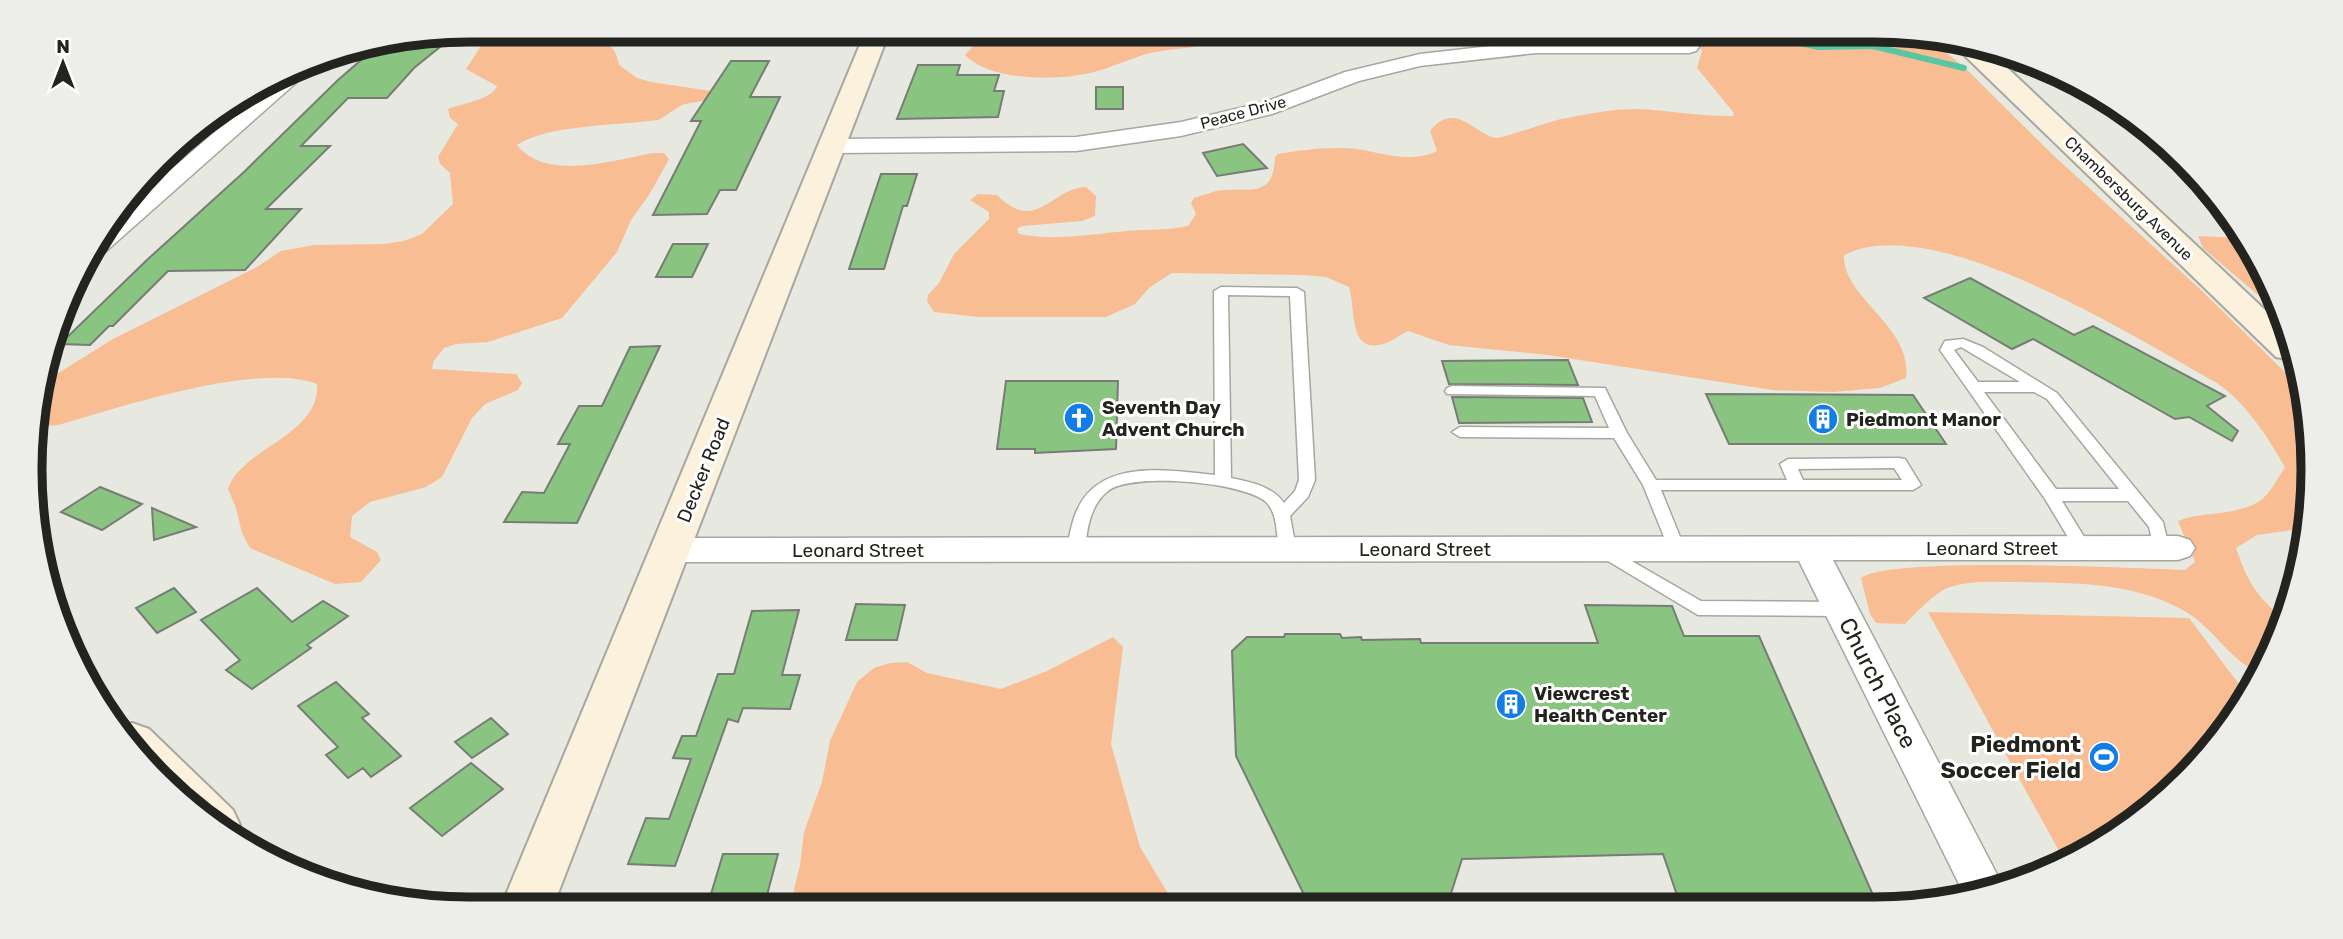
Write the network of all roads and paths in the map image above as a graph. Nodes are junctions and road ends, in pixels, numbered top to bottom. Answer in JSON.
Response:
{"nodes":[{"id":1,"x":873,"y":42,"type":"edge"},
{"id":2,"x":1514,"y":42,"type":"edge"},
{"id":3,"x":1590,"y":42,"type":"edge"},
{"id":4,"x":1689,"y":47,"type":"dead end"},
{"id":5,"x":1979,"y":56,"type":"edge"},
{"id":6,"x":281,"y":85,"type":"edge"},
{"id":7,"x":833,"y":146,"type":"junction"},
{"id":8,"x":115,"y":231,"type":"edge"},
{"id":9,"x":2281,"y":344,"type":"edge"},
{"id":10,"x":1975,"y":387,"type":"junction"},
{"id":11,"x":2039,"y":387,"type":"junction"},
{"id":12,"x":1452,"y":391,"type":"dead end"},
{"id":13,"x":1460,"y":432,"type":"dead end"},
{"id":14,"x":1619,"y":433,"type":"junction"},
{"id":15,"x":1223,"y":481,"type":"junction"},
{"id":16,"x":1651,"y":485,"type":"junction"},
{"id":17,"x":1798,"y":485,"type":"junction"},
{"id":18,"x":2051,"y":495,"type":"junction"},
{"id":19,"x":2133,"y":495,"type":"junction"},
{"id":20,"x":1283,"y":514,"type":"junction"},
{"id":21,"x":2083,"y":548,"type":"junction"},
{"id":22,"x":2170,"y":548,"type":"joint"},
{"id":23,"x":1288,"y":549,"type":"junction"},
{"id":24,"x":1602,"y":549,"type":"junction"},
{"id":25,"x":1677,"y":549,"type":"junction"},
{"id":26,"x":1810,"y":549,"type":"junction"},
{"id":27,"x":671,"y":550,"type":"junction"},
{"id":28,"x":1077,"y":550,"type":"junction"},
{"id":29,"x":1840,"y":608,"type":"junction"},
{"id":30,"x":1980,"y":883,"type":"edge"},
{"id":31,"x":531,"y":897,"type":"edge"}],
"edges":[{"from":1,"to":7,"type":"street","name":"Decker Road"},
{"from":2,"to":7,"type":"street","name":"Peace Drive"},
{"from":3,"to":4,"type":"street","name":"Peace Drive"},
{"from":5,"to":9,"type":"street","name":"Chambersburg Avenue"},
{"from":6,"to":8,"type":"street"},
{"from":7,"to":27,"type":"street","name":"Decker Road"},
{"from":10,"to":11,"type":"lane"},
{"from":10,"to":11,"type":"lane"},
{"from":10,"to":18,"type":"lane"},
{"from":11,"to":19,"type":"lane"},
{"from":12,"to":14,"type":"lane"},
{"from":13,"to":14,"type":"lane"},
{"from":14,"to":16,"type":"lane"},
{"from":15,"to":20,"type":"lane"},
{"from":15,"to":20,"type":"lane"},
{"from":15,"to":28,"type":"lane"},
{"from":16,"to":17,"type":"lane"},
{"from":16,"to":25,"type":"lane"},
{"from":17,"to":17,"type":"lane"},
{"from":18,"to":19,"type":"lane"},
{"from":18,"to":21,"type":"lane"},
{"from":19,"to":22,"type":"lane"},
{"from":20,"to":23,"type":"lane"},
{"from":21,"to":22,"type":"street","name":"Leonard Street"},
{"from":21,"to":26,"type":"street","name":"Leonard Street"},
{"from":23,"to":24,"type":"street","name":"Leonard Street"},
{"from":23,"to":28,"type":"street","name":"Leonard Street"},
{"from":24,"to":25,"type":"street","name":"Leonard Street"},
{"from":24,"to":29,"type":"lane"},
{"from":25,"to":26,"type":"street","name":"Leonard Street"},
{"from":26,"to":29,"type":"street","name":"Church Place"},
{"from":27,"to":28,"type":"street","name":"Leonard Street"},
{"from":27,"to":31,"type":"street","name":"Decker Road"},
{"from":29,"to":30,"type":"street","name":"Church Place"}]}
